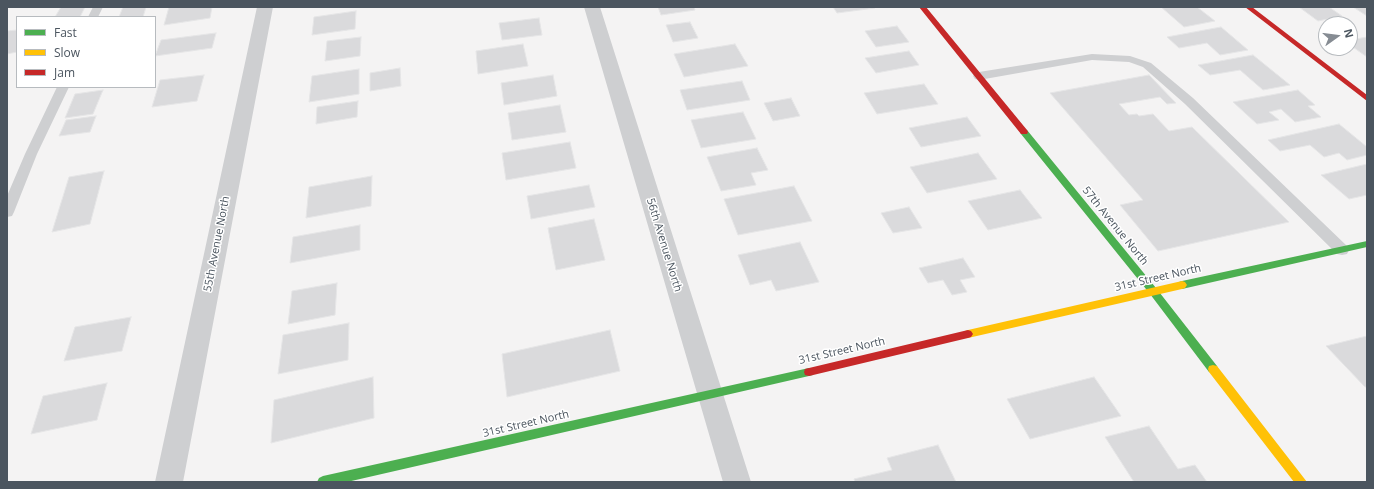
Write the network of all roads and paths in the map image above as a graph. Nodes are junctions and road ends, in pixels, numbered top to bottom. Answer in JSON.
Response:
{"nodes":[{"id":1,"x":98,"y":7,"type":"edge"},
{"id":2,"x":265,"y":7,"type":"edge"},
{"id":3,"x":592,"y":7,"type":"edge"},
{"id":4,"x":922,"y":7,"type":"edge"},
{"id":5,"x":1248,"y":7,"type":"edge"},
{"id":6,"x":94,"y":16,"type":"edge"},
{"id":7,"x":979,"y":76,"type":"junction"},
{"id":8,"x":63,"y":88,"type":"edge"},
{"id":9,"x":1367,"y":99,"type":"edge"},
{"id":10,"x":7,"y":212,"type":"edge"},
{"id":11,"x":1367,"y":244,"type":"edge"},
{"id":12,"x":1342,"y":250,"type":"junction"},
{"id":13,"x":1153,"y":291,"type":"junction"},
{"id":14,"x":709,"y":395,"type":"junction"},
{"id":15,"x":170,"y":482,"type":"edge"},
{"id":16,"x":323,"y":482,"type":"edge"},
{"id":17,"x":737,"y":482,"type":"edge"},
{"id":18,"x":1301,"y":482,"type":"edge"}],
"edges":[{"from":1,"to":6,"type":"lane"},
{"from":2,"to":15,"type":"street","name":"55th Avenue North"},
{"from":3,"to":14,"type":"street","name":"56th Avenue North"},
{"from":4,"to":7,"type":"street","name":"57th Avenue North"},
{"from":5,"to":9,"type":"street"},
{"from":7,"to":12,"type":"lane"},
{"from":7,"to":13,"type":"street","name":"57th Avenue North"},
{"from":8,"to":10,"type":"lane"},
{"from":11,"to":12,"type":"street","name":"31st Street North"},
{"from":12,"to":13,"type":"street","name":"31st Street North"},
{"from":13,"to":14,"type":"street","name":"31st Street North"},
{"from":13,"to":18,"type":"street","name":"57th Avenue North"},
{"from":14,"to":16,"type":"street","name":"31st Street North"},
{"from":14,"to":17,"type":"street","name":"56th Avenue North"}]}
